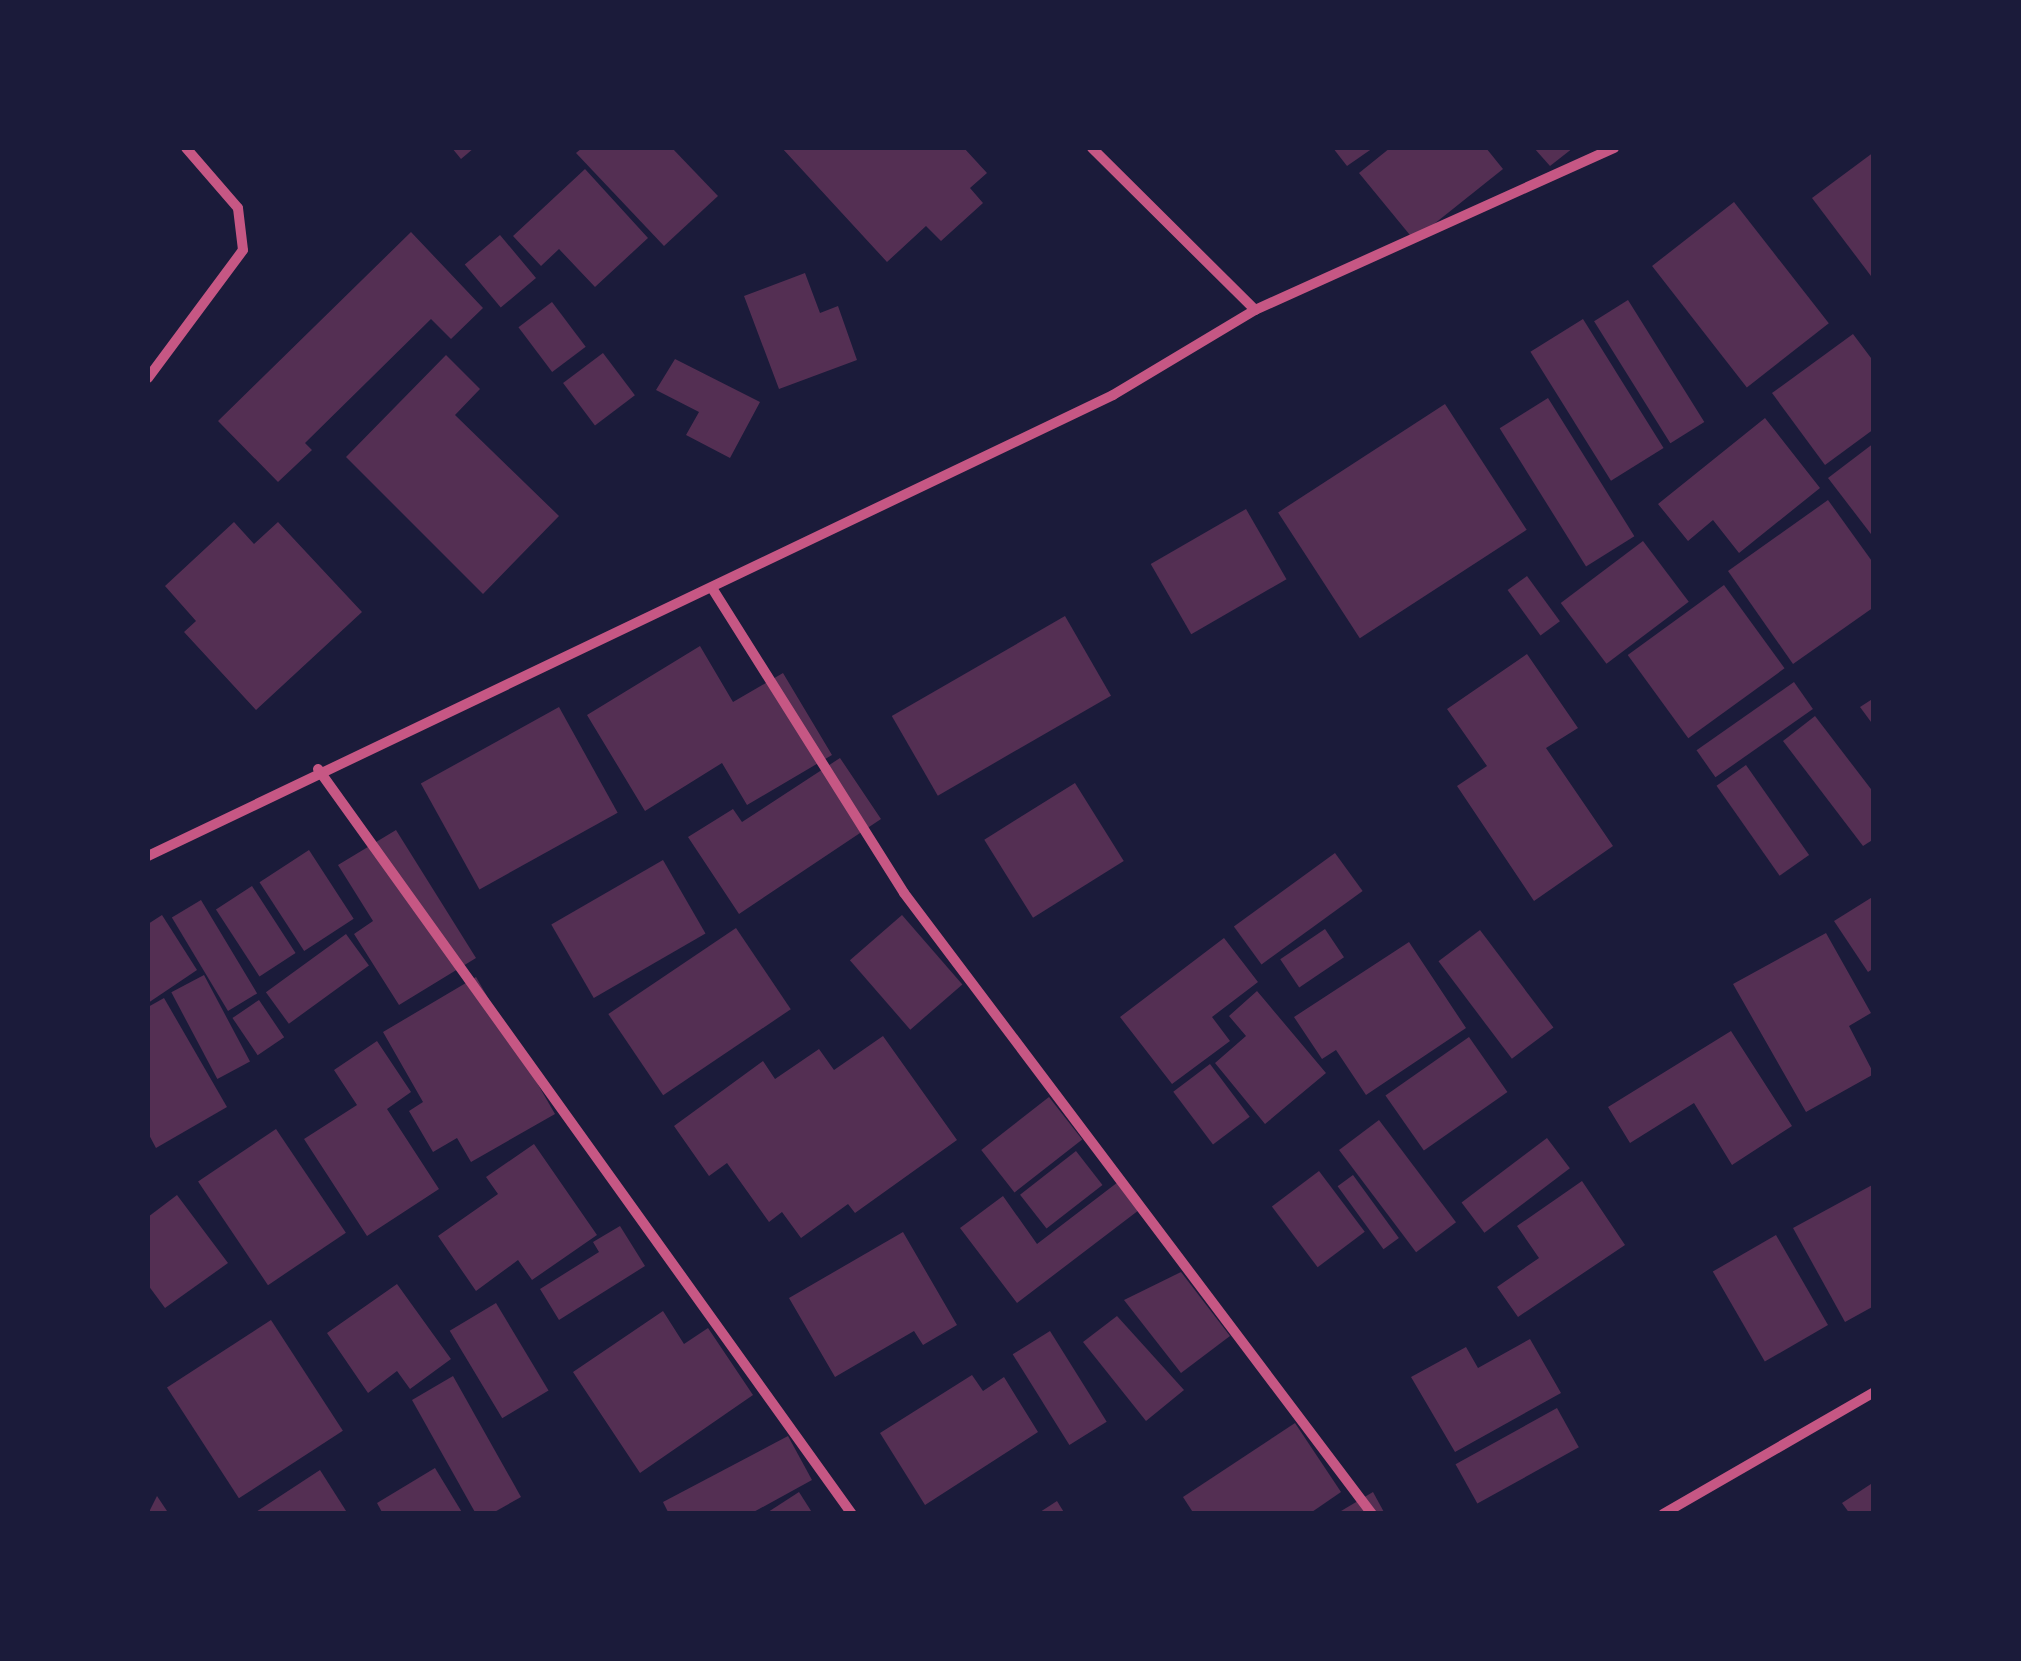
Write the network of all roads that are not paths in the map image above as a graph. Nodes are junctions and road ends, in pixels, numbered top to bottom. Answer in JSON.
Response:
{"nodes":[{"id":1,"x":186,"y":148,"type":"edge"},
{"id":2,"x":1092,"y":148,"type":"edge"},
{"id":3,"x":1614,"y":148,"type":"edge"},
{"id":4,"x":1255,"y":310,"type":"junction"},
{"id":5,"x":148,"y":378,"type":"edge"},
{"id":6,"x":712,"y":588,"type":"junction"},
{"id":7,"x":318,"y":768,"type":"junction"},
{"id":8,"x":148,"y":856,"type":"edge"},
{"id":9,"x":1874,"y":1392,"type":"edge"},
{"id":10,"x":852,"y":1514,"type":"edge"},
{"id":11,"x":1372,"y":1514,"type":"edge"},
{"id":12,"x":1663,"y":1514,"type":"edge"}],
"edges":[{"from":1,"to":5,"type":"street"},
{"from":2,"to":4,"type":"street"},
{"from":3,"to":4,"type":"street"},
{"from":4,"to":6,"type":"street"},
{"from":6,"to":7,"type":"street"},
{"from":6,"to":11,"type":"street"},
{"from":7,"to":8,"type":"street"},
{"from":7,"to":10,"type":"street"},
{"from":9,"to":12,"type":"street"}]}
